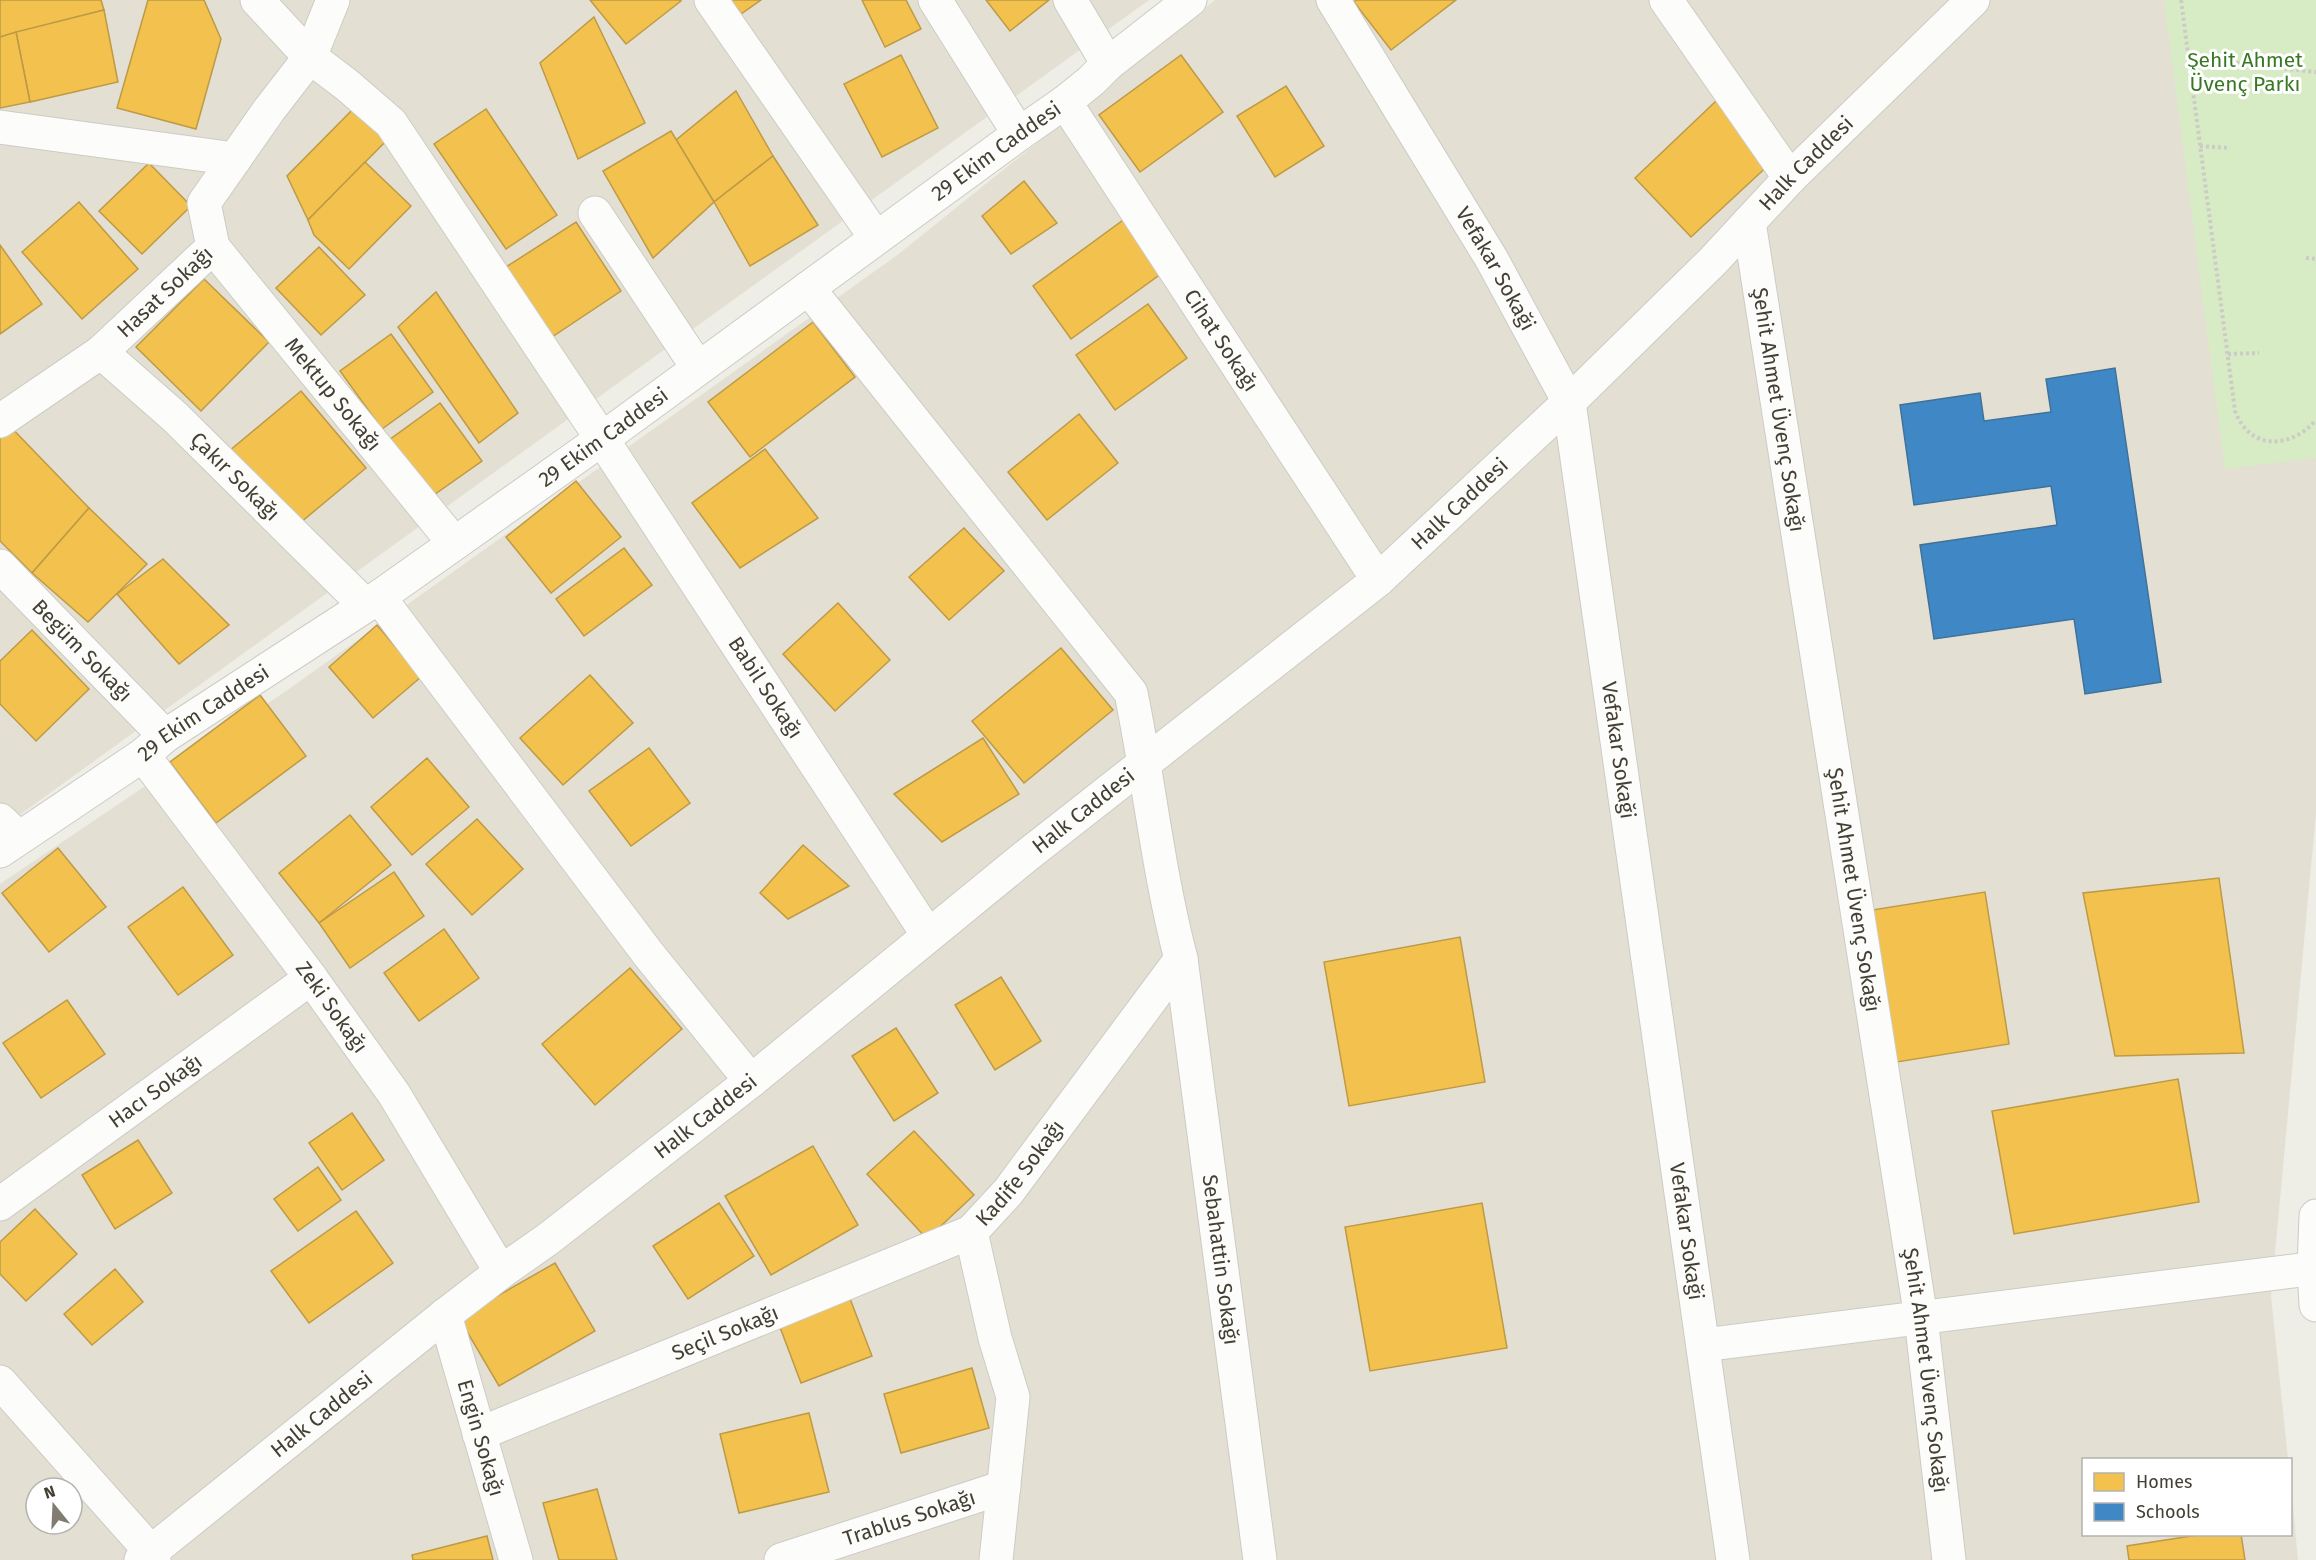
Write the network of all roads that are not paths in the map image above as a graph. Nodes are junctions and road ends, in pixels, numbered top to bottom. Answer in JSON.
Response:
{"nodes":[{"id":1,"x":257,"y":0,"type":"edge"},
{"id":2,"x":333,"y":0,"type":"edge"},
{"id":3,"x":711,"y":0,"type":"edge"},
{"id":4,"x":935,"y":0,"type":"edge"},
{"id":5,"x":1070,"y":0,"type":"edge"},
{"id":6,"x":1190,"y":0,"type":"edge"},
{"id":7,"x":1334,"y":0,"type":"edge"},
{"id":8,"x":1666,"y":0,"type":"edge"},
{"id":9,"x":1973,"y":0,"type":"edge"},
{"id":10,"x":310,"y":57,"type":"junction"},
{"id":11,"x":1108,"y":64,"type":"junction"},
{"id":12,"x":1065,"y":102,"type":"junction"},
{"id":13,"x":0,"y":127,"type":"edge"},
{"id":14,"x":1019,"y":134,"type":"junction"},
{"id":15,"x":235,"y":159,"type":"junction"},
{"id":16,"x":1790,"y":178,"type":"junction"},
{"id":17,"x":595,"y":213,"type":"dead end"},
{"id":18,"x":1749,"y":222,"type":"junction"},
{"id":19,"x":876,"y":238,"type":"junction"},
{"id":20,"x":213,"y":247,"type":"junction"},
{"id":21,"x":808,"y":288,"type":"junction"},
{"id":22,"x":101,"y":352,"type":"junction"},
{"id":23,"x":698,"y":368,"type":"junction"},
{"id":24,"x":1569,"y":402,"type":"junction"},
{"id":25,"x":0,"y":421,"type":"edge"},
{"id":26,"x":602,"y":439,"type":"junction"},
{"id":27,"x":454,"y":543,"type":"junction"},
{"id":28,"x":0,"y":566,"type":"edge"},
{"id":29,"x":1378,"y":580,"type":"junction"},
{"id":30,"x":372,"y":601,"type":"junction"},
{"id":31,"x":154,"y":745,"type":"junction"},
{"id":32,"x":1145,"y":761,"type":"junction"},
{"id":33,"x":6,"y":836,"type":"edge"},
{"id":34,"x":928,"y":935,"type":"junction"},
{"id":35,"x":1180,"y":959,"type":"junction"},
{"id":36,"x":311,"y":978,"type":"junction"},
{"id":37,"x":751,"y":1081,"type":"junction"},
{"id":38,"x":0,"y":1204,"type":"edge"},
{"id":39,"x":2316,"y":1216,"type":"edge"},
{"id":40,"x":971,"y":1232,"type":"junction"},
{"id":41,"x":2315,"y":1268,"type":"edge"},
{"id":42,"x":501,"y":1272,"type":"junction"},
{"id":43,"x":2316,"y":1305,"type":"edge"},
{"id":44,"x":445,"y":1315,"type":"junction"},
{"id":45,"x":1921,"y":1318,"type":"junction"},
{"id":46,"x":1703,"y":1345,"type":"junction"},
{"id":47,"x":0,"y":1382,"type":"edge"},
{"id":48,"x":479,"y":1434,"type":"junction"},
{"id":49,"x":1004,"y":1487,"type":"junction"},
{"id":50,"x":149,"y":1558,"type":"edge"},
{"id":51,"x":516,"y":1560,"type":"edge"},
{"id":52,"x":781,"y":1560,"type":"edge"},
{"id":53,"x":996,"y":1560,"type":"edge"},
{"id":54,"x":1260,"y":1560,"type":"edge"},
{"id":55,"x":1733,"y":1560,"type":"edge"},
{"id":56,"x":1949,"y":1560,"type":"edge"}],
"edges":[{"from":1,"to":10,"type":"street","name":"Babil Sokağı"},
{"from":2,"to":10,"type":"street","name":"Hasat Sokağı"},
{"from":3,"to":19,"type":"street"},
{"from":4,"to":14,"type":"street"},
{"from":5,"to":11,"type":"street"},
{"from":6,"to":11,"type":"street","name":"29 Ekim Caddesi"},
{"from":7,"to":24,"type":"street","name":"Vefakar Sokaği"},
{"from":8,"to":16,"type":"street"},
{"from":9,"to":16,"type":"street","name":"Halk Caddesi"},
{"from":10,"to":15,"type":"street","name":"Hasat Sokağı"},
{"from":10,"to":26,"type":"street","name":"Babil Sokağı"},
{"from":11,"to":12,"type":"street","name":"29 Ekim Caddesi"},
{"from":12,"to":14,"type":"street","name":"29 Ekim Caddesi"},
{"from":12,"to":29,"type":"street","name":"Cihat Sokağı"},
{"from":13,"to":15,"type":"street"},
{"from":14,"to":19,"type":"street","name":"29 Ekim Caddesi"},
{"from":15,"to":20,"type":"street","name":"Hasat Sokağı"},
{"from":16,"to":18,"type":"street","name":"Halk Caddesi"},
{"from":17,"to":23,"type":"street"},
{"from":18,"to":24,"type":"street","name":"Halk Caddesi"},
{"from":18,"to":45,"type":"street","name":"Şehit Ahmet Üvenç Sokağı"},
{"from":19,"to":21,"type":"street","name":"29 Ekim Caddesi"},
{"from":20,"to":22,"type":"street","name":"Hasat Sokağı"},
{"from":20,"to":27,"type":"street","name":"Mektup Sokağı"},
{"from":21,"to":23,"type":"street","name":"29 Ekim Caddesi"},
{"from":21,"to":32,"type":"street","name":"Sebahattin Sokağı"},
{"from":22,"to":25,"type":"street","name":"Hasat Sokağı"},
{"from":22,"to":30,"type":"street","name":"Çakır Sokağı"},
{"from":23,"to":26,"type":"street","name":"29 Ekim Caddesi"},
{"from":24,"to":29,"type":"street","name":"Halk Caddesi"},
{"from":24,"to":46,"type":"street","name":"Vefakar Sokaği"},
{"from":26,"to":27,"type":"street","name":"29 Ekim Caddesi"},
{"from":26,"to":34,"type":"street","name":"Babil Sokağı"},
{"from":27,"to":30,"type":"street","name":"29 Ekim Caddesi"},
{"from":28,"to":31,"type":"street","name":"Begüm Sokağı"},
{"from":29,"to":32,"type":"street","name":"Halk Caddesi"},
{"from":30,"to":31,"type":"street","name":"29 Ekim Caddesi"},
{"from":30,"to":37,"type":"street","name":"Çakır Sokağı"},
{"from":31,"to":33,"type":"street","name":"29 Ekim Caddesi"},
{"from":31,"to":36,"type":"street","name":"Zeki Sokağı"},
{"from":32,"to":34,"type":"street","name":"Halk Caddesi"},
{"from":32,"to":35,"type":"street","name":"Sebahattin Sokağı"},
{"from":34,"to":37,"type":"street","name":"Halk Caddesi"},
{"from":35,"to":40,"type":"street","name":"Kadife Sokağı"},
{"from":35,"to":54,"type":"street","name":"Sebahattin Sokağı"},
{"from":36,"to":38,"type":"street","name":"Hacı Sokağı"},
{"from":36,"to":42,"type":"street","name":"Zeki Sokağı"},
{"from":37,"to":42,"type":"street","name":"Halk Caddesi"},
{"from":39,"to":41,"type":"street"},
{"from":40,"to":48,"type":"street","name":"Seçil Sokağı"},
{"from":40,"to":49,"type":"street","name":"Kadife Sokağı"},
{"from":41,"to":43,"type":"street"},
{"from":41,"to":45,"type":"street"},
{"from":42,"to":44,"type":"street","name":"Halk Caddesi"},
{"from":44,"to":48,"type":"street","name":"Engin Sokağı"},
{"from":44,"to":50,"type":"street","name":"Halk Caddesi"},
{"from":45,"to":46,"type":"street"},
{"from":45,"to":56,"type":"street","name":"Şehit Ahmet Üvenç Sokağı"},
{"from":46,"to":55,"type":"street","name":"Vefakar Sokaği"},
{"from":47,"to":50,"type":"street"},
{"from":48,"to":51,"type":"street","name":"Engin Sokağı"},
{"from":49,"to":52,"type":"street","name":"Trablus Sokağı"},
{"from":49,"to":53,"type":"street","name":"Kadife Sokağı"}]}
